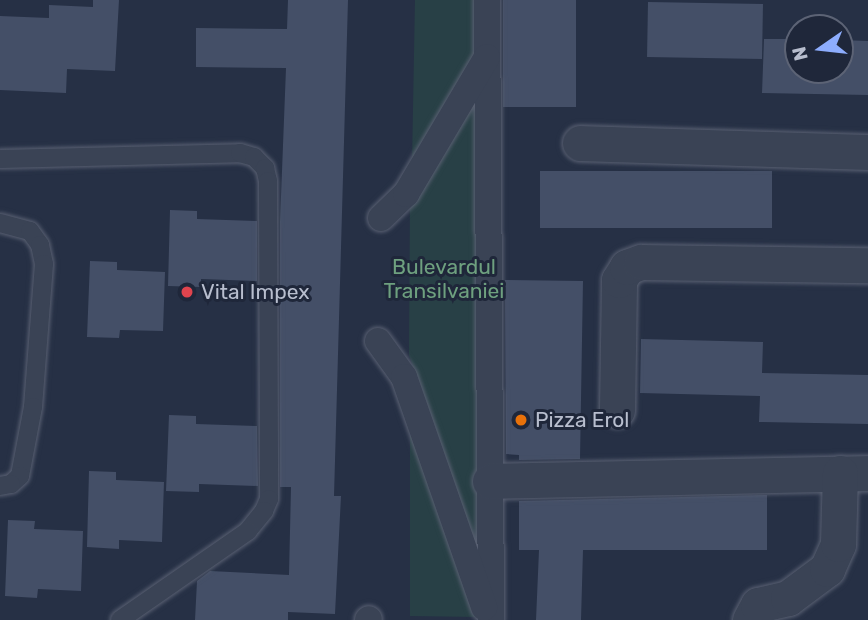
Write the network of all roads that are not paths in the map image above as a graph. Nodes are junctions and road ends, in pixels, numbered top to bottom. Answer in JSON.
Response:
{"nodes":[{"id":1,"x":487,"y":0,"type":"edge"},
{"id":2,"x":487,"y":55,"type":"junction"},
{"id":3,"x":580,"y":143,"type":"dead end"},
{"id":4,"x":868,"y":152,"type":"edge"},
{"id":5,"x":0,"y":159,"type":"edge"},
{"id":6,"x":381,"y":218,"type":"dead end"},
{"id":7,"x":0,"y":223,"type":"edge"},
{"id":8,"x":868,"y":265,"type":"edge"},
{"id":9,"x":378,"y":341,"type":"dead end"},
{"id":10,"x":617,"y":410,"type":"dead end"},
{"id":11,"x":854,"y":473,"type":"edge"},
{"id":12,"x":490,"y":481,"type":"junction"},
{"id":13,"x":0,"y":486,"type":"edge"},
{"id":14,"x":120,"y":620,"type":"edge"},
{"id":15,"x":490,"y":620,"type":"edge"},
{"id":16,"x":750,"y":620,"type":"edge"}],
"edges":[{"from":1,"to":2,"type":"street"},
{"from":2,"to":6,"type":"street"},
{"from":2,"to":12,"type":"street"},
{"from":3,"to":4,"type":"street"},
{"from":5,"to":14,"type":"lane"},
{"from":7,"to":13,"type":"lane"},
{"from":8,"to":10,"type":"street"},
{"from":9,"to":15,"type":"street"},
{"from":11,"to":12,"type":"street"},
{"from":11,"to":16,"type":"street"},
{"from":12,"to":15,"type":"street"}]}
